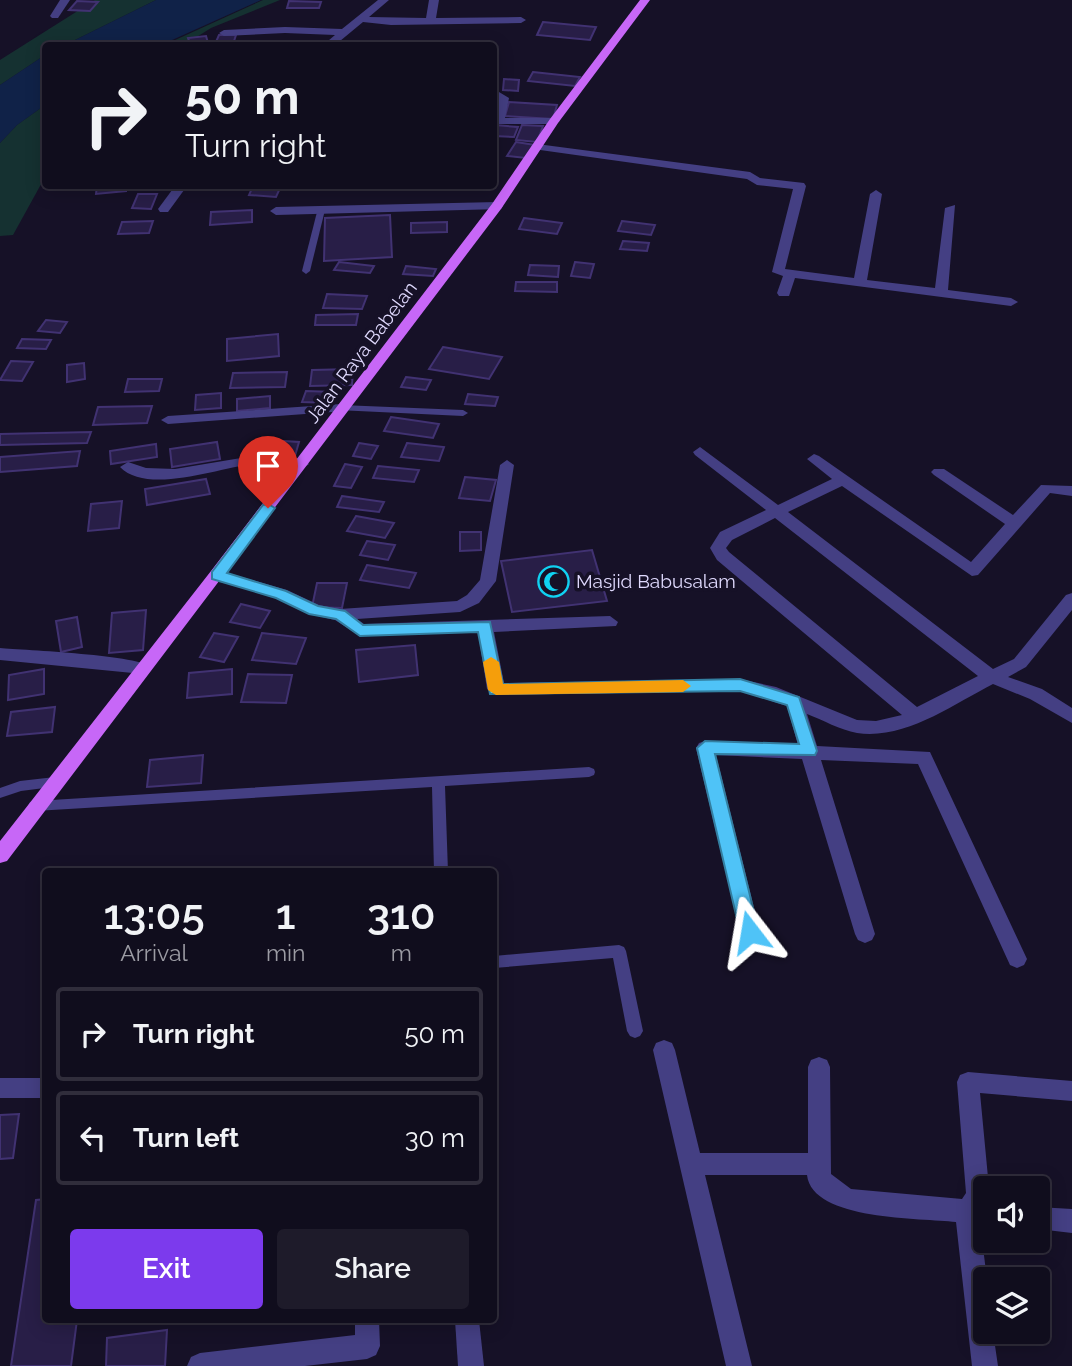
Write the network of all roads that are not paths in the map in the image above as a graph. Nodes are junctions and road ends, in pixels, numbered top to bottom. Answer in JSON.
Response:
{"nodes":[{"id":1,"x":65,"y":0,"type":"edge"},
{"id":2,"x":384,"y":0,"type":"edge"},
{"id":3,"x":433,"y":0,"type":"edge"},
{"id":4,"x":645,"y":0,"type":"edge"},
{"id":5,"x":55,"y":16,"type":"dead end"},
{"id":6,"x":359,"y":20,"type":"junction"},
{"id":7,"x":521,"y":20,"type":"dead end"},
{"id":8,"x":245,"y":21,"type":"dead end"},
{"id":9,"x":431,"y":21,"type":"junction"},
{"id":10,"x":344,"y":32,"type":"junction"},
{"id":11,"x":225,"y":33,"type":"dead end"},
{"id":12,"x":332,"y":42,"type":"edge"},
{"id":13,"x":497,"y":94,"type":"edge"},
{"id":14,"x":497,"y":118,"type":"edge"},
{"id":15,"x":497,"y":121,"type":"edge"},
{"id":16,"x":554,"y":121,"type":"junction"},
{"id":17,"x":537,"y":147,"type":"junction"},
{"id":18,"x":179,"y":189,"type":"edge"},
{"id":19,"x":876,"y":194,"type":"dead end"},
{"id":20,"x":497,"y":206,"type":"junction"},
{"id":21,"x":951,"y":208,"type":"dead end"},
{"id":22,"x":164,"y":209,"type":"dead end"},
{"id":23,"x":321,"y":210,"type":"junction"},
{"id":24,"x":276,"y":211,"type":"dead end"},
{"id":25,"x":306,"y":271,"type":"dead end"},
{"id":26,"x":790,"y":274,"type":"junction"},
{"id":27,"x":860,"y":283,"type":"junction"},
{"id":28,"x":785,"y":293,"type":"dead end"},
{"id":29,"x":941,"y":293,"type":"junction"},
{"id":30,"x":1011,"y":302,"type":"dead end"},
{"id":31,"x":341,"y":408,"type":"junction"},
{"id":32,"x":463,"y":413,"type":"dead end"},
{"id":33,"x":168,"y":420,"type":"dead end"},
{"id":34,"x":700,"y":452,"type":"dead end"},
{"id":35,"x":814,"y":458,"type":"dead end"},
{"id":36,"x":302,"y":464,"type":"junction"},
{"id":37,"x":507,"y":465,"type":"dead end"},
{"id":38,"x":128,"y":467,"type":"dead end"},
{"id":39,"x":939,"y":472,"type":"dead end"},
{"id":40,"x":843,"y":479,"type":"junction"},
{"id":41,"x":1072,"y":491,"type":"edge"},
{"id":42,"x":778,"y":512,"type":"junction"},
{"id":43,"x":1015,"y":524,"type":"junction"},
{"id":44,"x":217,"y":575,"type":"junction"},
{"id":45,"x":1072,"y":598,"type":"edge"},
{"id":46,"x":340,"y":615,"type":"junction"},
{"id":47,"x":610,"y":622,"type":"dead end"},
{"id":48,"x":485,"y":626,"type":"junction"},
{"id":49,"x":0,"y":654,"type":"edge"},
{"id":50,"x":143,"y":668,"type":"junction"},
{"id":51,"x":991,"y":677,"type":"junction"},
{"id":52,"x":794,"y":701,"type":"junction"},
{"id":53,"x":915,"y":716,"type":"junction"},
{"id":54,"x":1072,"y":716,"type":"edge"},
{"id":55,"x":809,"y":751,"type":"junction"},
{"id":56,"x":589,"y":772,"type":"dead end"},
{"id":57,"x":55,"y":782,"type":"junction"},
{"id":58,"x":438,"y":782,"type":"junction"},
{"id":59,"x":0,"y":793,"type":"edge"},
{"id":60,"x":35,"y":806,"type":"junction"},
{"id":61,"x":0,"y":855,"type":"edge"},
{"id":62,"x":441,"y":868,"type":"edge"},
{"id":63,"x":750,"y":932,"type":"dead end"},
{"id":64,"x":865,"y":934,"type":"dead end"},
{"id":65,"x":1017,"y":960,"type":"dead end"},
{"id":66,"x":497,"y":962,"type":"edge"},
{"id":67,"x":635,"y":1031,"type":"dead end"},
{"id":68,"x":664,"y":1050,"type":"dead end"},
{"id":69,"x":819,"y":1067,"type":"dead end"},
{"id":70,"x":0,"y":1088,"type":"edge"},
{"id":71,"x":42,"y":1088,"type":"edge"},
{"id":72,"x":1072,"y":1091,"type":"edge"},
{"id":73,"x":691,"y":1164,"type":"junction"},
{"id":74,"x":818,"y":1164,"type":"junction"},
{"id":75,"x":976,"y":1176,"type":"edge"},
{"id":76,"x":973,"y":1212,"type":"edge"},
{"id":77,"x":1050,"y":1219,"type":"edge"},
{"id":78,"x":1072,"y":1221,"type":"edge"},
{"id":79,"x":978,"y":1253,"type":"edge"},
{"id":80,"x":367,"y":1323,"type":"edge"},
{"id":81,"x":467,"y":1323,"type":"edge"},
{"id":82,"x":200,"y":1366,"type":"edge"},
{"id":83,"x":471,"y":1366,"type":"edge"},
{"id":84,"x":739,"y":1366,"type":"edge"},
{"id":85,"x":985,"y":1366,"type":"edge"}],
"edges":[{"from":1,"to":5,"type":"street"},
{"from":2,"to":6,"type":"street"},
{"from":3,"to":9,"type":"street"},
{"from":4,"to":16,"type":"main road","name":"Jalan Raya Babelan"},
{"from":6,"to":8,"type":"street"},
{"from":6,"to":9,"type":"street"},
{"from":6,"to":10,"type":"street"},
{"from":7,"to":9,"type":"street"},
{"from":10,"to":11,"type":"street"},
{"from":10,"to":12,"type":"street"},
{"from":13,"to":14,"type":"street"},
{"from":15,"to":16,"type":"street"},
{"from":16,"to":17,"type":"main road","name":"Jalan Raya Babelan"},
{"from":17,"to":20,"type":"main road","name":"Jalan Raya Babelan"},
{"from":17,"to":26,"type":"street"},
{"from":18,"to":22,"type":"street"},
{"from":19,"to":27,"type":"street"},
{"from":20,"to":23,"type":"street"},
{"from":20,"to":31,"type":"main road","name":"Jalan Raya Babelan"},
{"from":21,"to":29,"type":"street"},
{"from":23,"to":24,"type":"street"},
{"from":23,"to":25,"type":"lane"},
{"from":26,"to":27,"type":"street"},
{"from":26,"to":28,"type":"street"},
{"from":27,"to":29,"type":"street"},
{"from":29,"to":30,"type":"street"},
{"from":31,"to":32,"type":"lane"},
{"from":31,"to":33,"type":"street"},
{"from":31,"to":36,"type":"main road","name":"Jalan Raya Babelan"},
{"from":34,"to":42,"type":"street"},
{"from":35,"to":40,"type":"street"},
{"from":36,"to":38,"type":"street"},
{"from":36,"to":44,"type":"main road","name":"Jalan Raya Babelan"},
{"from":37,"to":46,"type":"street"},
{"from":39,"to":43,"type":"street"},
{"from":40,"to":42,"type":"street"},
{"from":40,"to":43,"type":"street"},
{"from":41,"to":43,"type":"street"},
{"from":42,"to":51,"type":"street"},
{"from":42,"to":53,"type":"street"},
{"from":44,"to":46,"type":"street"},
{"from":44,"to":50,"type":"main road","name":"Jalan Raya Babelan"},
{"from":45,"to":51,"type":"street"},
{"from":46,"to":48,"type":"street"},
{"from":47,"to":48,"type":"street"},
{"from":48,"to":52,"type":"street"},
{"from":49,"to":50,"type":"street"},
{"from":50,"to":57,"type":"main road","name":"Jalan Raya Babelan"},
{"from":51,"to":53,"type":"street"},
{"from":51,"to":54,"type":"street"},
{"from":52,"to":53,"type":"street"},
{"from":52,"to":55,"type":"street"},
{"from":55,"to":63,"type":"street"},
{"from":55,"to":64,"type":"street"},
{"from":55,"to":65,"type":"street"},
{"from":56,"to":58,"type":"lane"},
{"from":57,"to":59,"type":"lane"},
{"from":57,"to":60,"type":"main road","name":"Jalan Raya Babelan"},
{"from":58,"to":60,"type":"lane"},
{"from":58,"to":62,"type":"lane"},
{"from":60,"to":61,"type":"main road","name":"Jalan Raya Babelan"},
{"from":66,"to":67,"type":"lane"},
{"from":68,"to":73,"type":"street"},
{"from":69,"to":74,"type":"street"},
{"from":70,"to":71,"type":"street"},
{"from":72,"to":75,"type":"street"},
{"from":73,"to":74,"type":"street"},
{"from":73,"to":84,"type":"street"},
{"from":74,"to":76,"type":"street"},
{"from":77,"to":78,"type":"street"},
{"from":79,"to":85,"type":"street"},
{"from":80,"to":82,"type":"street"},
{"from":81,"to":83,"type":"street"}]}
